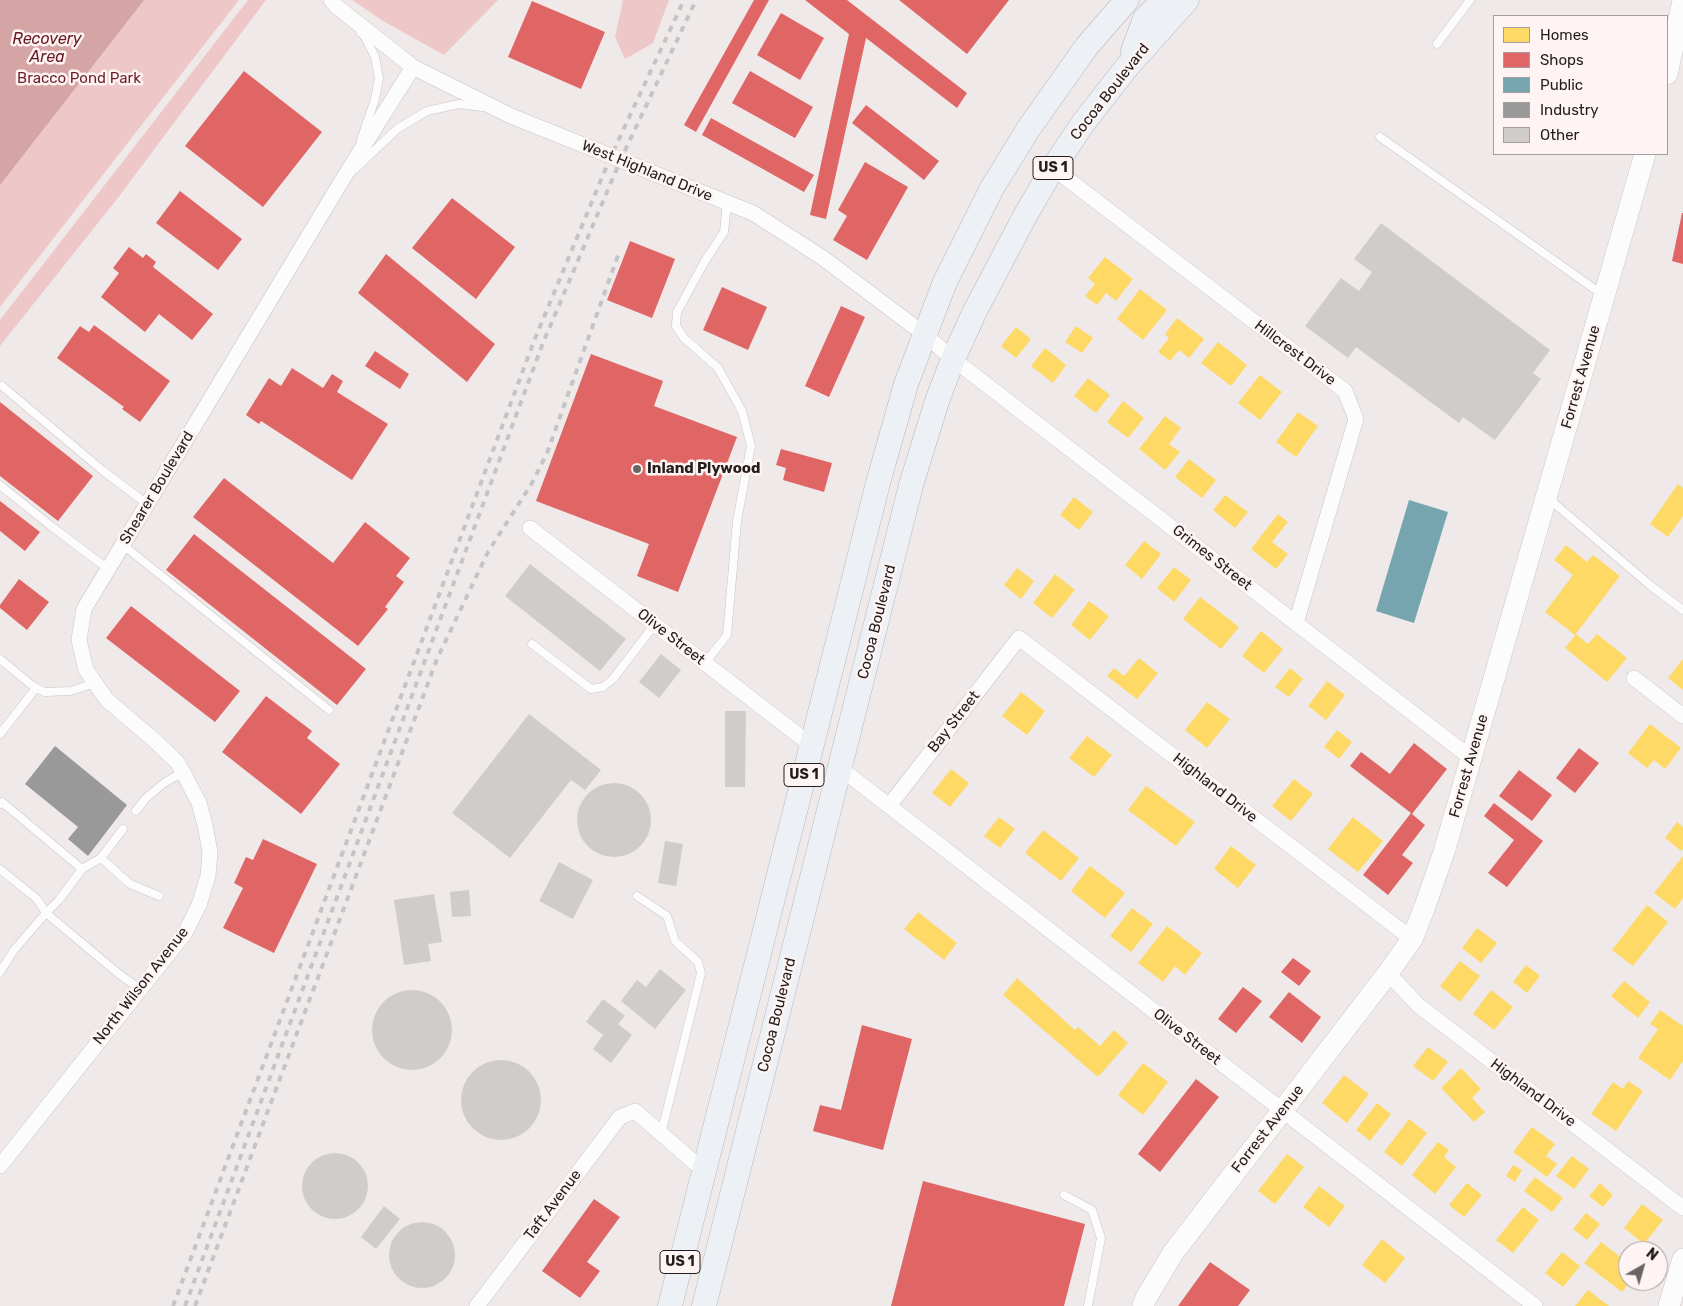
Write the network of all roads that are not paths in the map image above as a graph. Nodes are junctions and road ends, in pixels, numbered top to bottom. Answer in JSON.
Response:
{"nodes":[{"id":1,"x":1127,"y":0,"type":"edge"},
{"id":2,"x":1164,"y":0,"type":"edge"},
{"id":3,"x":1187,"y":0,"type":"edge"},
{"id":4,"x":1470,"y":0,"type":"edge"},
{"id":5,"x":1683,"y":1,"type":"edge"},
{"id":6,"x":334,"y":3,"type":"edge"},
{"id":7,"x":1437,"y":44,"type":"dead end"},
{"id":8,"x":413,"y":67,"type":"junction"},
{"id":9,"x":1127,"y":67,"type":"junction"},
{"id":10,"x":1668,"y":69,"type":"edge"},
{"id":11,"x":511,"y":116,"type":"junction"},
{"id":12,"x":1380,"y":137,"type":"dead end"},
{"id":13,"x":1646,"y":155,"type":"edge"},
{"id":14,"x":1053,"y":168,"type":"junction"},
{"id":15,"x":341,"y":182,"type":"junction"},
{"id":16,"x":727,"y":203,"type":"junction"},
{"id":17,"x":1604,"y":296,"type":"junction"},
{"id":18,"x":924,"y":334,"type":"junction"},
{"id":19,"x":954,"y":359,"type":"junction"},
{"id":20,"x":2,"y":386,"type":"dead end"},
{"id":21,"x":0,"y":485,"type":"edge"},
{"id":22,"x":1547,"y":496,"type":"junction"},
{"id":23,"x":148,"y":504,"type":"junction"},
{"id":24,"x":530,"y":528,"type":"dead end"},
{"id":25,"x":123,"y":545,"type":"junction"},
{"id":26,"x":860,"y":554,"type":"junction"},
{"id":27,"x":108,"y":568,"type":"junction"},
{"id":28,"x":1683,"y":610,"type":"edge"},
{"id":29,"x":1296,"y":623,"type":"junction"},
{"id":30,"x":655,"y":624,"type":"junction"},
{"id":31,"x":1019,"y":638,"type":"joint"},
{"id":32,"x":532,"y":644,"type":"dead end"},
{"id":33,"x":0,"y":660,"type":"edge"},
{"id":34,"x":705,"y":663,"type":"junction"},
{"id":35,"x":1634,"y":678,"type":"dead end"},
{"id":36,"x":96,"y":683,"type":"junction"},
{"id":37,"x":36,"y":688,"type":"junction"},
{"id":38,"x":329,"y":710,"type":"dead end"},
{"id":39,"x":1683,"y":716,"type":"edge"},
{"id":40,"x":0,"y":734,"type":"edge"},
{"id":41,"x":812,"y":745,"type":"junction"},
{"id":42,"x":1471,"y":758,"type":"junction"},
{"id":43,"x":840,"y":768,"type":"junction"},
{"id":44,"x":186,"y":777,"type":"junction"},
{"id":45,"x":0,"y":804,"type":"edge"},
{"id":46,"x":889,"y":806,"type":"junction"},
{"id":47,"x":136,"y":811,"type":"dead end"},
{"id":48,"x":123,"y":829,"type":"dead end"},
{"id":49,"x":101,"y":858,"type":"junction"},
{"id":50,"x":0,"y":868,"type":"edge"},
{"id":51,"x":82,"y":869,"type":"junction"},
{"id":52,"x":159,"y":896,"type":"dead end"},
{"id":53,"x":637,"y":896,"type":"dead end"},
{"id":54,"x":46,"y":913,"type":"junction"},
{"id":55,"x":1412,"y":939,"type":"junction"},
{"id":56,"x":0,"y":972,"type":"edge"},
{"id":57,"x":1388,"y":973,"type":"junction"},
{"id":58,"x":140,"y":989,"type":"junction"},
{"id":59,"x":781,"y":1000,"type":"junction"},
{"id":60,"x":1282,"y":1111,"type":"junction"},
{"id":61,"x":661,"y":1134,"type":"junction"},
{"id":62,"x":0,"y":1166,"type":"edge"},
{"id":63,"x":703,"y":1170,"type":"junction"},
{"id":64,"x":1064,"y":1195,"type":"dead end"},
{"id":65,"x":1683,"y":1208,"type":"edge"},
{"id":66,"x":1683,"y":1259,"type":"edge"},
{"id":67,"x":477,"y":1306,"type":"edge"},
{"id":68,"x":670,"y":1306,"type":"edge"},
{"id":69,"x":704,"y":1306,"type":"edge"},
{"id":70,"x":1088,"y":1306,"type":"edge"},
{"id":71,"x":1143,"y":1306,"type":"edge"},
{"id":72,"x":1535,"y":1306,"type":"edge"},
{"id":73,"x":1669,"y":1306,"type":"edge"}],
"edges":[{"from":1,"to":18,"type":"main road","number":"US 1"},
{"from":2,"to":9,"type":"main road"},
{"from":3,"to":9,"type":"main road","name":"Cocoa Boulevard","number":"US 1"},
{"from":4,"to":7,"type":"lane"},
{"from":5,"to":10,"type":"street"},
{"from":6,"to":8,"type":"street","name":"West Highland Drive"},
{"from":6,"to":15,"type":"lane","name":"Shearer Boulevard"},
{"from":8,"to":11,"type":"street","name":"West Highland Drive"},
{"from":8,"to":15,"type":"street","name":"Shearer Boulevard"},
{"from":9,"to":14,"type":"main road","name":"Cocoa Boulevard","number":"US 1"},
{"from":11,"to":15,"type":"lane","name":"Shearer Boulevard"},
{"from":11,"to":16,"type":"street","name":"West Highland Drive"},
{"from":12,"to":17,"type":"lane"},
{"from":13,"to":17,"type":"street","name":"Forrest Avenue"},
{"from":14,"to":19,"type":"main road","name":"Cocoa Boulevard","number":"US 1"},
{"from":14,"to":29,"type":"street","name":"Hillcrest Drive"},
{"from":15,"to":23,"type":"street","name":"Shearer Boulevard"},
{"from":16,"to":18,"type":"street","name":"West Highland Drive"},
{"from":16,"to":34,"type":"lane"},
{"from":17,"to":22,"type":"street","name":"Forrest Avenue"},
{"from":18,"to":19,"type":"street","name":"West Highland Drive"},
{"from":18,"to":26,"type":"main road","number":"US 1"},
{"from":19,"to":29,"type":"street","name":"Grimes Street"},
{"from":19,"to":43,"type":"main road","name":"Cocoa Boulevard","number":"US 1"},
{"from":20,"to":23,"type":"lane"},
{"from":21,"to":27,"type":"lane"},
{"from":22,"to":28,"type":"lane"},
{"from":22,"to":42,"type":"street","name":"Forrest Avenue"},
{"from":23,"to":25,"type":"street","name":"Shearer Boulevard"},
{"from":24,"to":30,"type":"street","name":"Olive Street"},
{"from":25,"to":27,"type":"street","name":"Shearer Boulevard"},
{"from":25,"to":38,"type":"lane"},
{"from":26,"to":41,"type":"main road","number":"US 1"},
{"from":26,"to":43,"type":"main road"},
{"from":27,"to":36,"type":"street","name":"Shearer Boulevard"},
{"from":29,"to":42,"type":"street","name":"Grimes Street"},
{"from":30,"to":32,"type":"lane"},
{"from":30,"to":34,"type":"street","name":"Olive Street"},
{"from":31,"to":46,"type":"street","name":"Bay Street"},
{"from":31,"to":55,"type":"street","name":"Highland Drive"},
{"from":33,"to":37,"type":"lane"},
{"from":34,"to":41,"type":"street","name":"Olive Street"},
{"from":35,"to":39,"type":"street"},
{"from":36,"to":37,"type":"lane"},
{"from":36,"to":44,"type":"street","name":"Shearer Boulevard"},
{"from":37,"to":40,"type":"lane"},
{"from":41,"to":59,"type":"main road"},
{"from":41,"to":63,"type":"main road","number":"US 1"},
{"from":42,"to":55,"type":"street","name":"Forrest Avenue"},
{"from":43,"to":46,"type":"street","name":"Olive Street"},
{"from":43,"to":59,"type":"main road","name":"Cocoa Boulevard","number":"US 1"},
{"from":44,"to":47,"type":"lane"},
{"from":44,"to":58,"type":"street","name":"North Wilson Avenue"},
{"from":45,"to":51,"type":"lane"},
{"from":46,"to":60,"type":"street","name":"Olive Street"},
{"from":48,"to":49,"type":"lane"},
{"from":49,"to":51,"type":"lane"},
{"from":49,"to":52,"type":"lane"},
{"from":50,"to":54,"type":"lane"},
{"from":51,"to":54,"type":"lane"},
{"from":53,"to":61,"type":"lane"},
{"from":54,"to":56,"type":"lane"},
{"from":54,"to":58,"type":"lane"},
{"from":55,"to":57,"type":"street","name":"Forrest Avenue"},
{"from":57,"to":60,"type":"street","name":"Forrest Avenue"},
{"from":57,"to":65,"type":"street","name":"Highland Drive"},
{"from":58,"to":62,"type":"street","name":"North Wilson Avenue"},
{"from":59,"to":69,"type":"main road","name":"Cocoa Boulevard","number":"US 1"},
{"from":60,"to":71,"type":"street","name":"Forrest Avenue"},
{"from":60,"to":72,"type":"street","name":"Olive Street"},
{"from":61,"to":63,"type":"street"},
{"from":61,"to":67,"type":"street","name":"Taft Avenue"},
{"from":63,"to":68,"type":"main road","number":"US 1"},
{"from":64,"to":70,"type":"lane"},
{"from":66,"to":73,"type":"street"}]}
